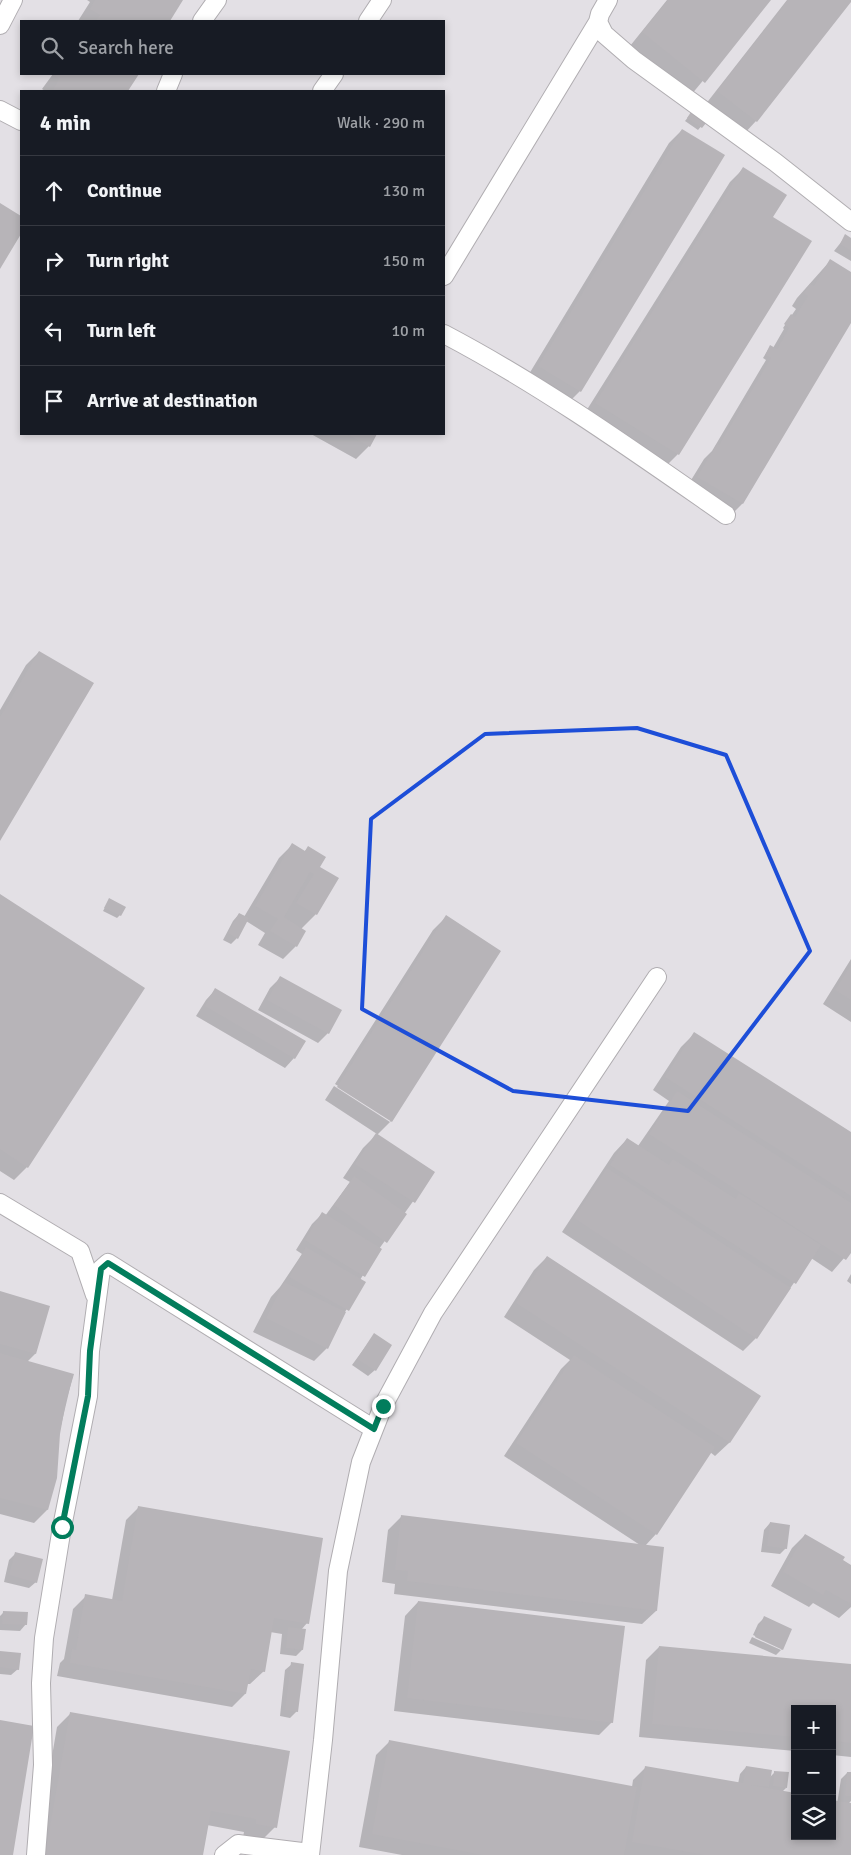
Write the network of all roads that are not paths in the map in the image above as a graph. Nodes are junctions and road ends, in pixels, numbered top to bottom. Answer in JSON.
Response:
{"nodes":[{"id":1,"x":13,"y":0,"type":"edge"},
{"id":2,"x":217,"y":0,"type":"edge"},
{"id":3,"x":382,"y":0,"type":"edge"},
{"id":4,"x":608,"y":0,"type":"edge"},
{"id":5,"x":203,"y":20,"type":"edge"},
{"id":6,"x":369,"y":20,"type":"edge"},
{"id":7,"x":598,"y":22,"type":"junction"},
{"id":8,"x":0,"y":25,"type":"edge"},
{"id":9,"x":173,"y":75,"type":"edge"},
{"id":10,"x":333,"y":75,"type":"edge"},
{"id":11,"x":166,"y":90,"type":"edge"},
{"id":12,"x":323,"y":90,"type":"edge"},
{"id":13,"x":0,"y":110,"type":"edge"},
{"id":14,"x":20,"y":121,"type":"edge"},
{"id":15,"x":851,"y":222,"type":"edge"},
{"id":16,"x":445,"y":274,"type":"edge"},
{"id":17,"x":445,"y":335,"type":"edge"},
{"id":18,"x":726,"y":515,"type":"dead end"},
{"id":19,"x":657,"y":977,"type":"dead end"},
{"id":20,"x":0,"y":1203,"type":"edge"},
{"id":21,"x":96,"y":1298,"type":"junction"},
{"id":22,"x":374,"y":1429,"type":"junction"},
{"id":23,"x":310,"y":1854,"type":"edge"},
{"id":24,"x":36,"y":1855,"type":"edge"},
{"id":25,"x":224,"y":1855,"type":"edge"}],
"edges":[{"from":1,"to":8,"type":"street"},
{"from":2,"to":5,"type":"street"},
{"from":3,"to":6,"type":"street"},
{"from":4,"to":7,"type":"street"},
{"from":7,"to":15,"type":"street"},
{"from":7,"to":16,"type":"street"},
{"from":9,"to":11,"type":"street"},
{"from":10,"to":12,"type":"street"},
{"from":13,"to":14,"type":"street"},
{"from":17,"to":18,"type":"street"},
{"from":19,"to":22,"type":"street"},
{"from":20,"to":21,"type":"street"},
{"from":21,"to":22,"type":"street"},
{"from":21,"to":24,"type":"street"},
{"from":22,"to":23,"type":"street"},
{"from":23,"to":25,"type":"street"}]}
